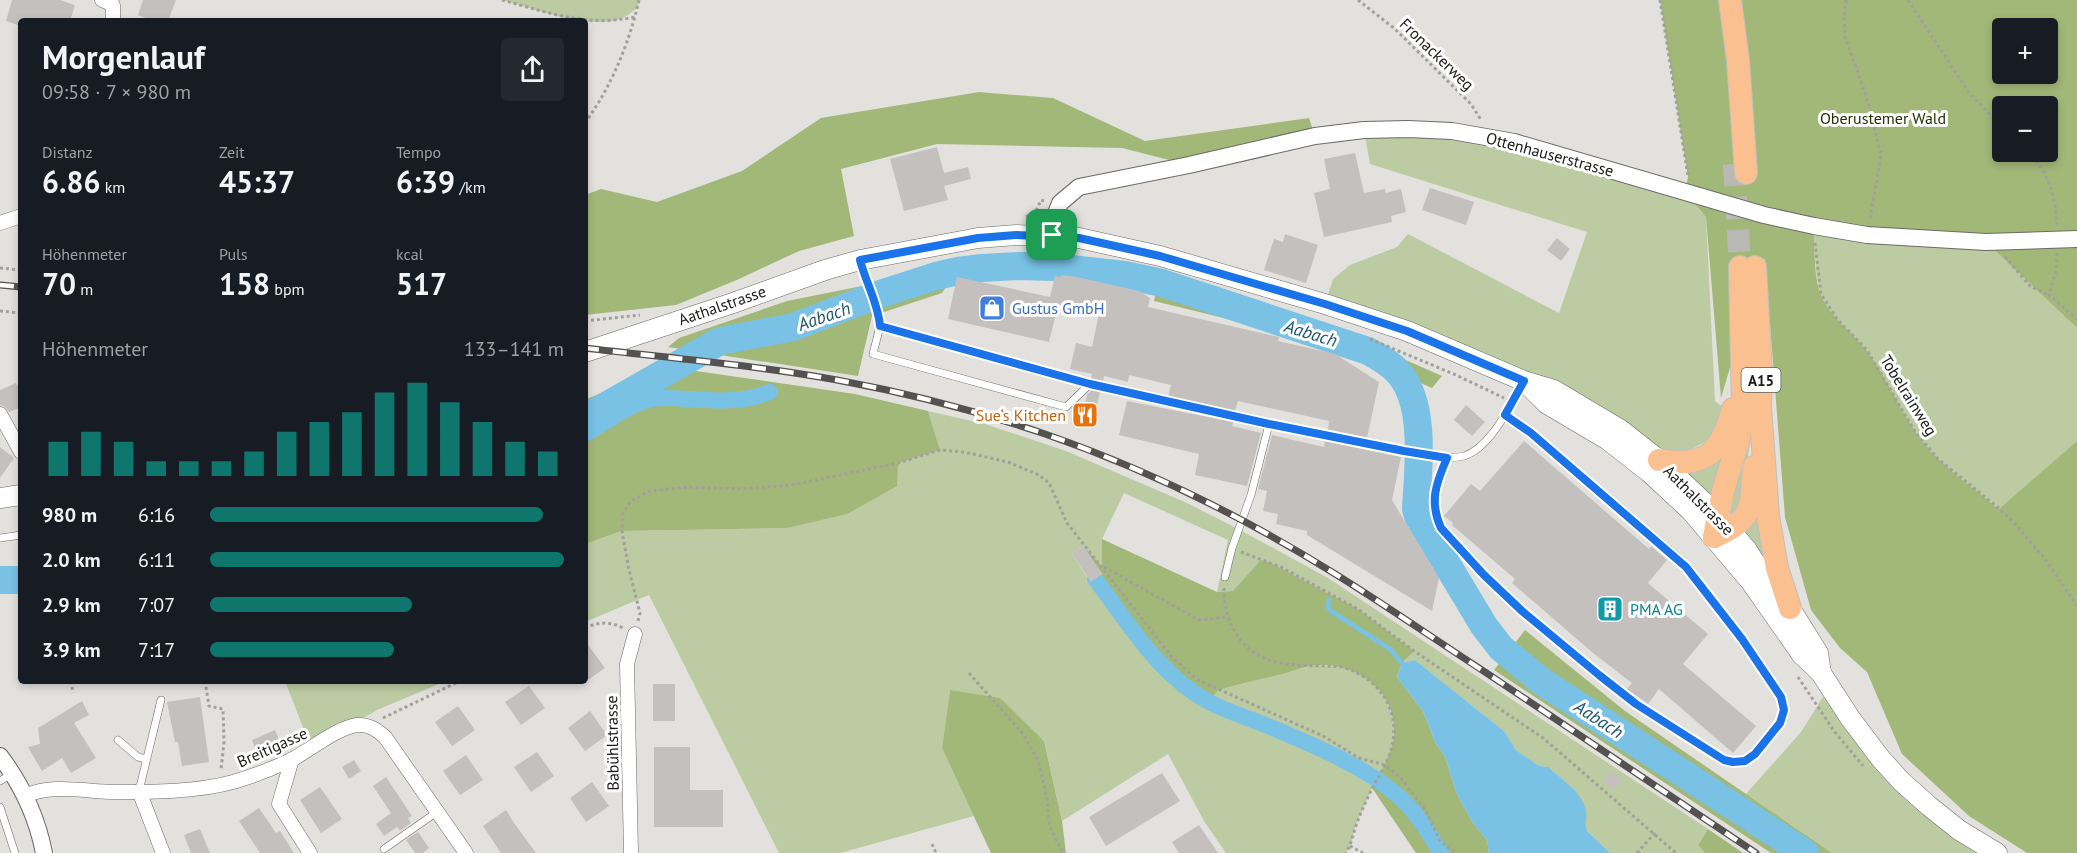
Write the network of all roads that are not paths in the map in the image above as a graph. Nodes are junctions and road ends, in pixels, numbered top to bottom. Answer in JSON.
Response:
{"nodes":[{"id":1,"x":102,"y":0,"type":"edge"},
{"id":2,"x":1719,"y":0,"type":"edge"},
{"id":3,"x":1730,"y":0,"type":"edge"},
{"id":4,"x":113,"y":18,"type":"edge"},
{"id":5,"x":18,"y":217,"type":"edge"},
{"id":6,"x":0,"y":223,"type":"edge"},
{"id":7,"x":1052,"y":235,"type":"junction"},
{"id":8,"x":2077,"y":239,"type":"edge"},
{"id":9,"x":860,"y":260,"type":"junction"},
{"id":10,"x":880,"y":326,"type":"junction"},
{"id":11,"x":1742,"y":343,"type":"junction"},
{"id":12,"x":588,"y":351,"type":"edge"},
{"id":13,"x":1524,"y":381,"type":"junction"},
{"id":14,"x":1090,"y":384,"type":"junction"},
{"id":15,"x":1760,"y":407,"type":"junction"},
{"id":16,"x":0,"y":414,"type":"edge"},
{"id":17,"x":1505,"y":415,"type":"junction"},
{"id":18,"x":1269,"y":424,"type":"junction"},
{"id":19,"x":18,"y":447,"type":"edge"},
{"id":20,"x":1447,"y":458,"type":"junction"},
{"id":21,"x":1659,"y":460,"type":"junction"},
{"id":22,"x":18,"y":495,"type":"edge"},
{"id":23,"x":0,"y":498,"type":"edge"},
{"id":24,"x":1721,"y":528,"type":"junction"},
{"id":25,"x":18,"y":535,"type":"edge"},
{"id":26,"x":0,"y":538,"type":"edge"},
{"id":27,"x":1225,"y":577,"type":"road end"},
{"id":28,"x":1790,"y":608,"type":"junction"},
{"id":29,"x":635,"y":634,"type":"road end"},
{"id":30,"x":1821,"y":673,"type":"junction"},
{"id":31,"x":161,"y":700,"type":"dead end"},
{"id":32,"x":118,"y":740,"type":"dead end"},
{"id":33,"x":0,"y":756,"type":"edge"},
{"id":34,"x":146,"y":759,"type":"junction"},
{"id":35,"x":292,"y":759,"type":"junction"},
{"id":36,"x":6,"y":777,"type":"edge"},
{"id":37,"x":139,"y":791,"type":"junction"},
{"id":38,"x":26,"y":796,"type":"junction"},
{"id":39,"x":0,"y":807,"type":"edge"},
{"id":40,"x":437,"y":812,"type":"junction"},
{"id":41,"x":384,"y":849,"type":"dead end"},
{"id":42,"x":15,"y":853,"type":"edge"},
{"id":43,"x":44,"y":853,"type":"edge"},
{"id":44,"x":164,"y":853,"type":"edge"},
{"id":45,"x":310,"y":853,"type":"edge"},
{"id":46,"x":466,"y":853,"type":"edge"},
{"id":47,"x":630,"y":853,"type":"edge"},
{"id":48,"x":1997,"y":853,"type":"edge"}],
"edges":[{"from":1,"to":4,"type":"street"},
{"from":2,"to":3,"type":"highway"},
{"from":5,"to":6,"type":"street"},
{"from":7,"to":8,"type":"street","name":"Ottenhauserstrasse"},
{"from":7,"to":9,"type":"main road","name":"Aathalstrasse"},
{"from":7,"to":13,"type":"main road","name":"Aathalstrasse"},
{"from":9,"to":10,"type":"lane"},
{"from":9,"to":12,"type":"main road","name":"Aathalstrasse"},
{"from":10,"to":14,"type":"lane"},
{"from":10,"to":14,"type":"lane"},
{"from":11,"to":15,"type":"highway","number":"A15"},
{"from":11,"to":21,"type":"highway"},
{"from":11,"to":24,"type":"highway"},
{"from":13,"to":17,"type":"lane"},
{"from":13,"to":21,"type":"main road","name":"Aathalstrasse"},
{"from":13,"to":24,"type":"main road","name":"Aathalstrasse"},
{"from":14,"to":18,"type":"lane"},
{"from":15,"to":24,"type":"highway","number":"A15"},
{"from":15,"to":28,"type":"highway","number":"A15"},
{"from":16,"to":19,"type":"street"},
{"from":17,"to":20,"type":"lane"},
{"from":17,"to":20,"type":"lane"},
{"from":18,"to":20,"type":"lane"},
{"from":18,"to":27,"type":"lane"},
{"from":21,"to":24,"type":"main road","name":"Aathalstrasse"},
{"from":22,"to":23,"type":"main road"},
{"from":24,"to":28,"type":"main road","name":"Aathalstrasse"},
{"from":24,"to":30,"type":"main road","name":"Aathalstrasse"},
{"from":25,"to":26,"type":"lane"},
{"from":28,"to":30,"type":"main road","name":"Aathalstrasse"},
{"from":29,"to":47,"type":"street","name":"Babühlstrasse"},
{"from":30,"to":48,"type":"main road","name":"Aathalstrasse"},
{"from":31,"to":34,"type":"lane"},
{"from":32,"to":34,"type":"lane"},
{"from":33,"to":36,"type":"street"},
{"from":34,"to":37,"type":"lane"},
{"from":35,"to":37,"type":"street","name":"Breitigasse"},
{"from":35,"to":40,"type":"street","name":"Breitigasse"},
{"from":35,"to":45,"type":"street"},
{"from":36,"to":38,"type":"street"},
{"from":37,"to":38,"type":"street","name":"Breitigasse"},
{"from":37,"to":44,"type":"street"},
{"from":38,"to":43,"type":"street"},
{"from":39,"to":42,"type":"lane"},
{"from":40,"to":41,"type":"lane"},
{"from":40,"to":46,"type":"street"}]}
